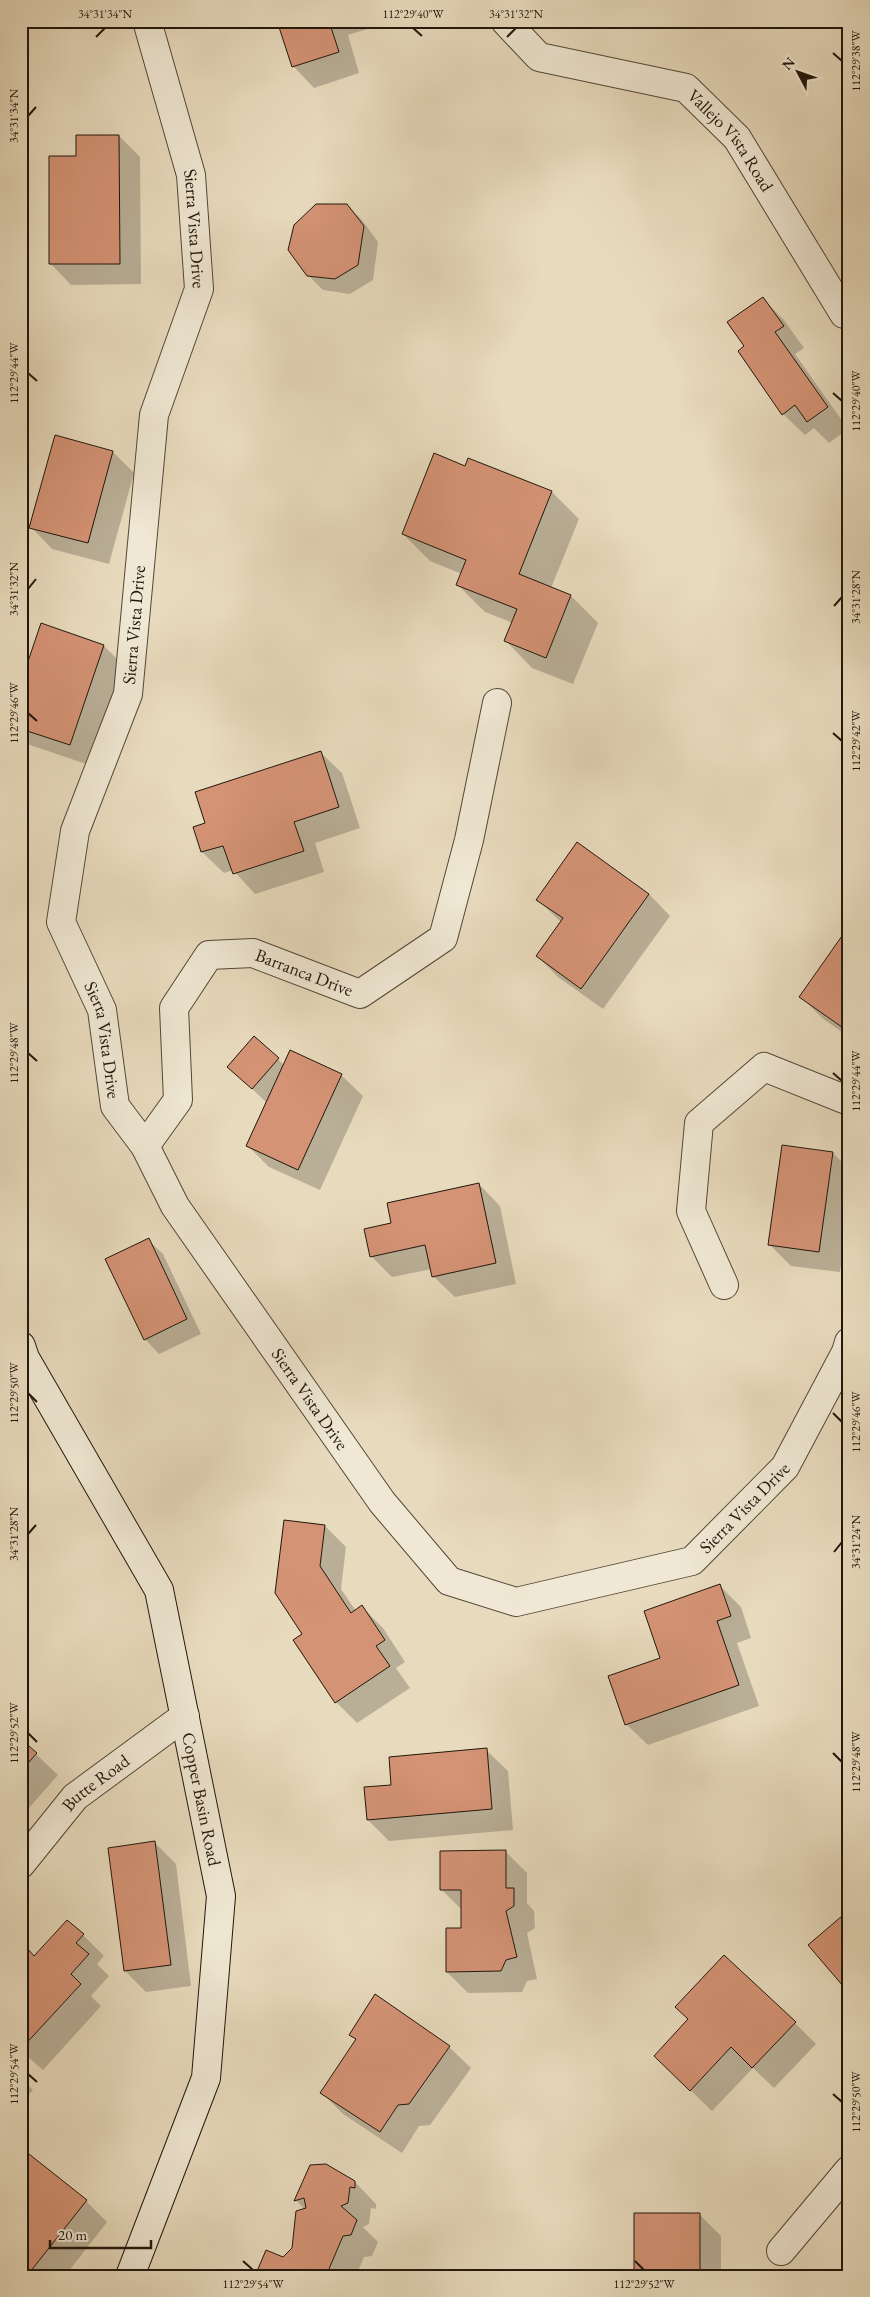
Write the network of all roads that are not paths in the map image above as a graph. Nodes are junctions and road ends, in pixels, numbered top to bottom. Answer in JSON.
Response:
{"nodes":[{"id":1,"x":147,"y":21,"type":"edge"},
{"id":2,"x":505,"y":21,"type":"edge"},
{"id":3,"x":844,"y":314,"type":"dead end"},
{"id":4,"x":497,"y":703,"type":"dead end"},
{"id":5,"x":849,"y":1101,"type":"edge"},
{"id":6,"x":145,"y":1146,"type":"junction"},
{"id":7,"x":724,"y":1284,"type":"dead end"},
{"id":8,"x":849,"y":1342,"type":"edge"},
{"id":9,"x":22,"y":1355,"type":"edge"},
{"id":10,"x":185,"y":1716,"type":"junction"},
{"id":11,"x":21,"y":1864,"type":"edge"},
{"id":12,"x":849,"y":2170,"type":"edge"},
{"id":13,"x":781,"y":2251,"type":"dead end"},
{"id":14,"x":130,"y":2276,"type":"edge"}],
"edges":[{"from":1,"to":6,"type":"street","name":"Sierra Vista Drive"},
{"from":2,"to":3,"type":"street","name":"Vallejo Vista Road"},
{"from":4,"to":6,"type":"street","name":"Barranca Drive"},
{"from":5,"to":7,"type":"street"},
{"from":6,"to":8,"type":"street","name":"Sierra Vista Drive"},
{"from":9,"to":10,"type":"street","name":"Copper Basin Road"},
{"from":10,"to":11,"type":"street","name":"Butte Road"},
{"from":10,"to":14,"type":"street","name":"Copper Basin Road"},
{"from":12,"to":13,"type":"street"}]}
